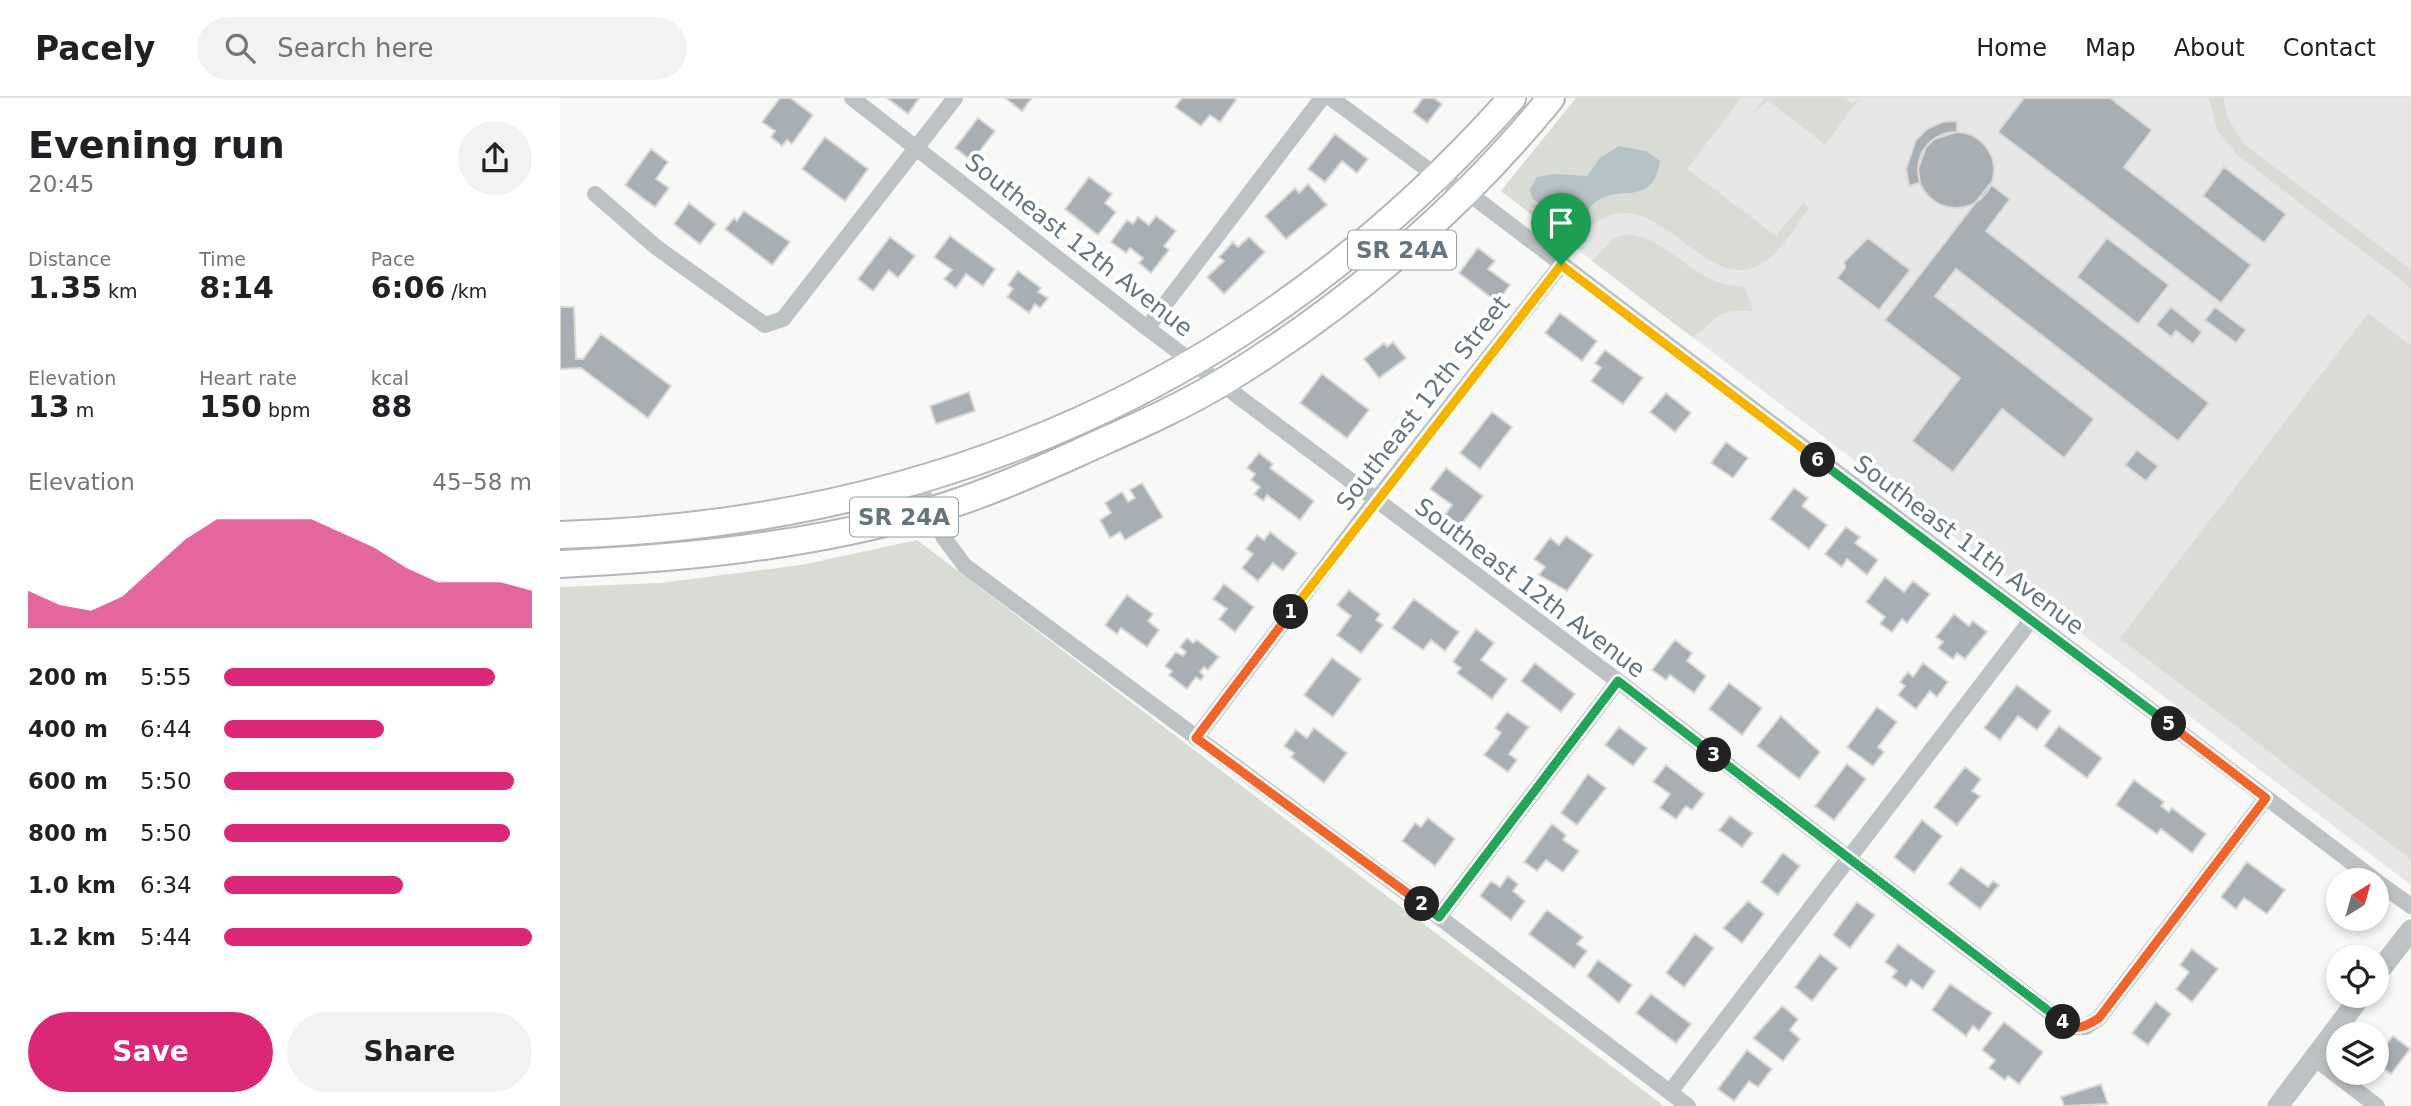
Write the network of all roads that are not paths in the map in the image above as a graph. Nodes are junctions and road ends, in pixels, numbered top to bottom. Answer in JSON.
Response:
{"nodes":[{"id":1,"x":852,"y":98,"type":"edge"},
{"id":2,"x":955,"y":98,"type":"edge"},
{"id":3,"x":1322,"y":98,"type":"edge"},
{"id":4,"x":1331,"y":98,"type":"edge"},
{"id":5,"x":1512,"y":98,"type":"edge"},
{"id":6,"x":1551,"y":98,"type":"edge"},
{"id":7,"x":917,"y":149,"type":"junction"},
{"id":8,"x":1438,"y":177,"type":"junction"},
{"id":9,"x":1467,"y":192,"type":"junction"},
{"id":10,"x":595,"y":194,"type":"dead end"},
{"id":11,"x":1561,"y":265,"type":"junction"},
{"id":12,"x":1147,"y":328,"type":"junction"},
{"id":13,"x":1194,"y":363,"type":"junction"},
{"id":14,"x":1220,"y":383,"type":"junction"},
{"id":15,"x":917,"y":481,"type":"junction"},
{"id":16,"x":1375,"y":501,"type":"junction"},
{"id":17,"x":931,"y":511,"type":"junction"},
{"id":18,"x":669,"y":529,"type":"junction"},
{"id":19,"x":560,"y":535,"type":"edge"},
{"id":20,"x":672,"y":558,"type":"junction"},
{"id":21,"x":560,"y":564,"type":"edge"},
{"id":22,"x":2031,"y":620,"type":"junction"},
{"id":23,"x":1618,"y":681,"type":"junction"},
{"id":24,"x":1196,"y":738,"type":"junction"},
{"id":25,"x":2266,"y":798,"type":"junction"},
{"id":26,"x":1849,"y":859,"type":"junction"},
{"id":27,"x":2359,"y":868,"type":"edge"},
{"id":28,"x":2389,"y":890,"type":"edge"},
{"id":29,"x":2411,"y":906,"type":"edge"},
{"id":30,"x":1439,"y":917,"type":"junction"},
{"id":31,"x":2411,"y":930,"type":"edge"},
{"id":32,"x":2389,"y":958,"type":"edge"},
{"id":33,"x":2352,"y":1008,"type":"edge"},
{"id":34,"x":2314,"y":1058,"type":"junction"},
{"id":35,"x":1670,"y":1092,"type":"junction"},
{"id":36,"x":1688,"y":1106,"type":"edge"},
{"id":37,"x":2278,"y":1106,"type":"edge"},
{"id":38,"x":2377,"y":1106,"type":"edge"}],
"edges":[{"from":1,"to":7,"type":"street","name":"Southeast 12th Avenue"},
{"from":2,"to":7,"type":"street"},
{"from":3,"to":12,"type":"street"},
{"from":4,"to":8,"type":"street","name":"Southeast 11th Avenue"},
{"from":5,"to":8,"type":"highway","number":"SR 24A"},
{"from":6,"to":9,"type":"highway","number":"SR 24A"},
{"from":7,"to":10,"type":"street"},
{"from":7,"to":12,"type":"street","name":"Southeast 12th Avenue"},
{"from":8,"to":9,"type":"street","name":"Southeast 11th Avenue"},
{"from":8,"to":13,"type":"highway","number":"SR 24A"},
{"from":9,"to":11,"type":"street","name":"Southeast 11th Avenue"},
{"from":9,"to":14,"type":"highway","number":"SR 24A"},
{"from":11,"to":16,"type":"street","name":"Southeast 12th Street"},
{"from":11,"to":22,"type":"street","name":"Southeast 11th Avenue"},
{"from":12,"to":13,"type":"street","name":"Southeast 12th Avenue"},
{"from":13,"to":14,"type":"street","name":"Southeast 12th Avenue"},
{"from":13,"to":15,"type":"highway","number":"SR 24A"},
{"from":14,"to":16,"type":"street","name":"Southeast 12th Avenue"},
{"from":14,"to":17,"type":"highway","number":"SR 24A"},
{"from":15,"to":17,"type":"street"},
{"from":15,"to":18,"type":"highway","number":"SR 24A"},
{"from":16,"to":23,"type":"street","name":"Southeast 12th Avenue"},
{"from":16,"to":24,"type":"street","name":"Southeast 12th Street"},
{"from":17,"to":20,"type":"highway","number":"SR 24A"},
{"from":17,"to":24,"type":"street"},
{"from":18,"to":19,"type":"highway","number":"SR 24A"},
{"from":18,"to":20,"type":"highway"},
{"from":20,"to":21,"type":"highway","number":"SR 24A"},
{"from":22,"to":25,"type":"street","name":"Southeast 11th Avenue"},
{"from":22,"to":26,"type":"street"},
{"from":23,"to":26,"type":"street","name":"Southeast 12th Avenue"},
{"from":23,"to":30,"type":"street"},
{"from":24,"to":30,"type":"street"},
{"from":25,"to":26,"type":"street","name":"Southeast 12th Avenue"},
{"from":25,"to":27,"type":"street","name":"Southeast 11th Avenue"},
{"from":26,"to":35,"type":"street"},
{"from":28,"to":29,"type":"street","name":"Southeast 11th Avenue"},
{"from":30,"to":35,"type":"street"},
{"from":31,"to":32,"type":"street"},
{"from":33,"to":34,"type":"street"},
{"from":34,"to":37,"type":"street"},
{"from":34,"to":38,"type":"street"},
{"from":35,"to":36,"type":"street"}]}
